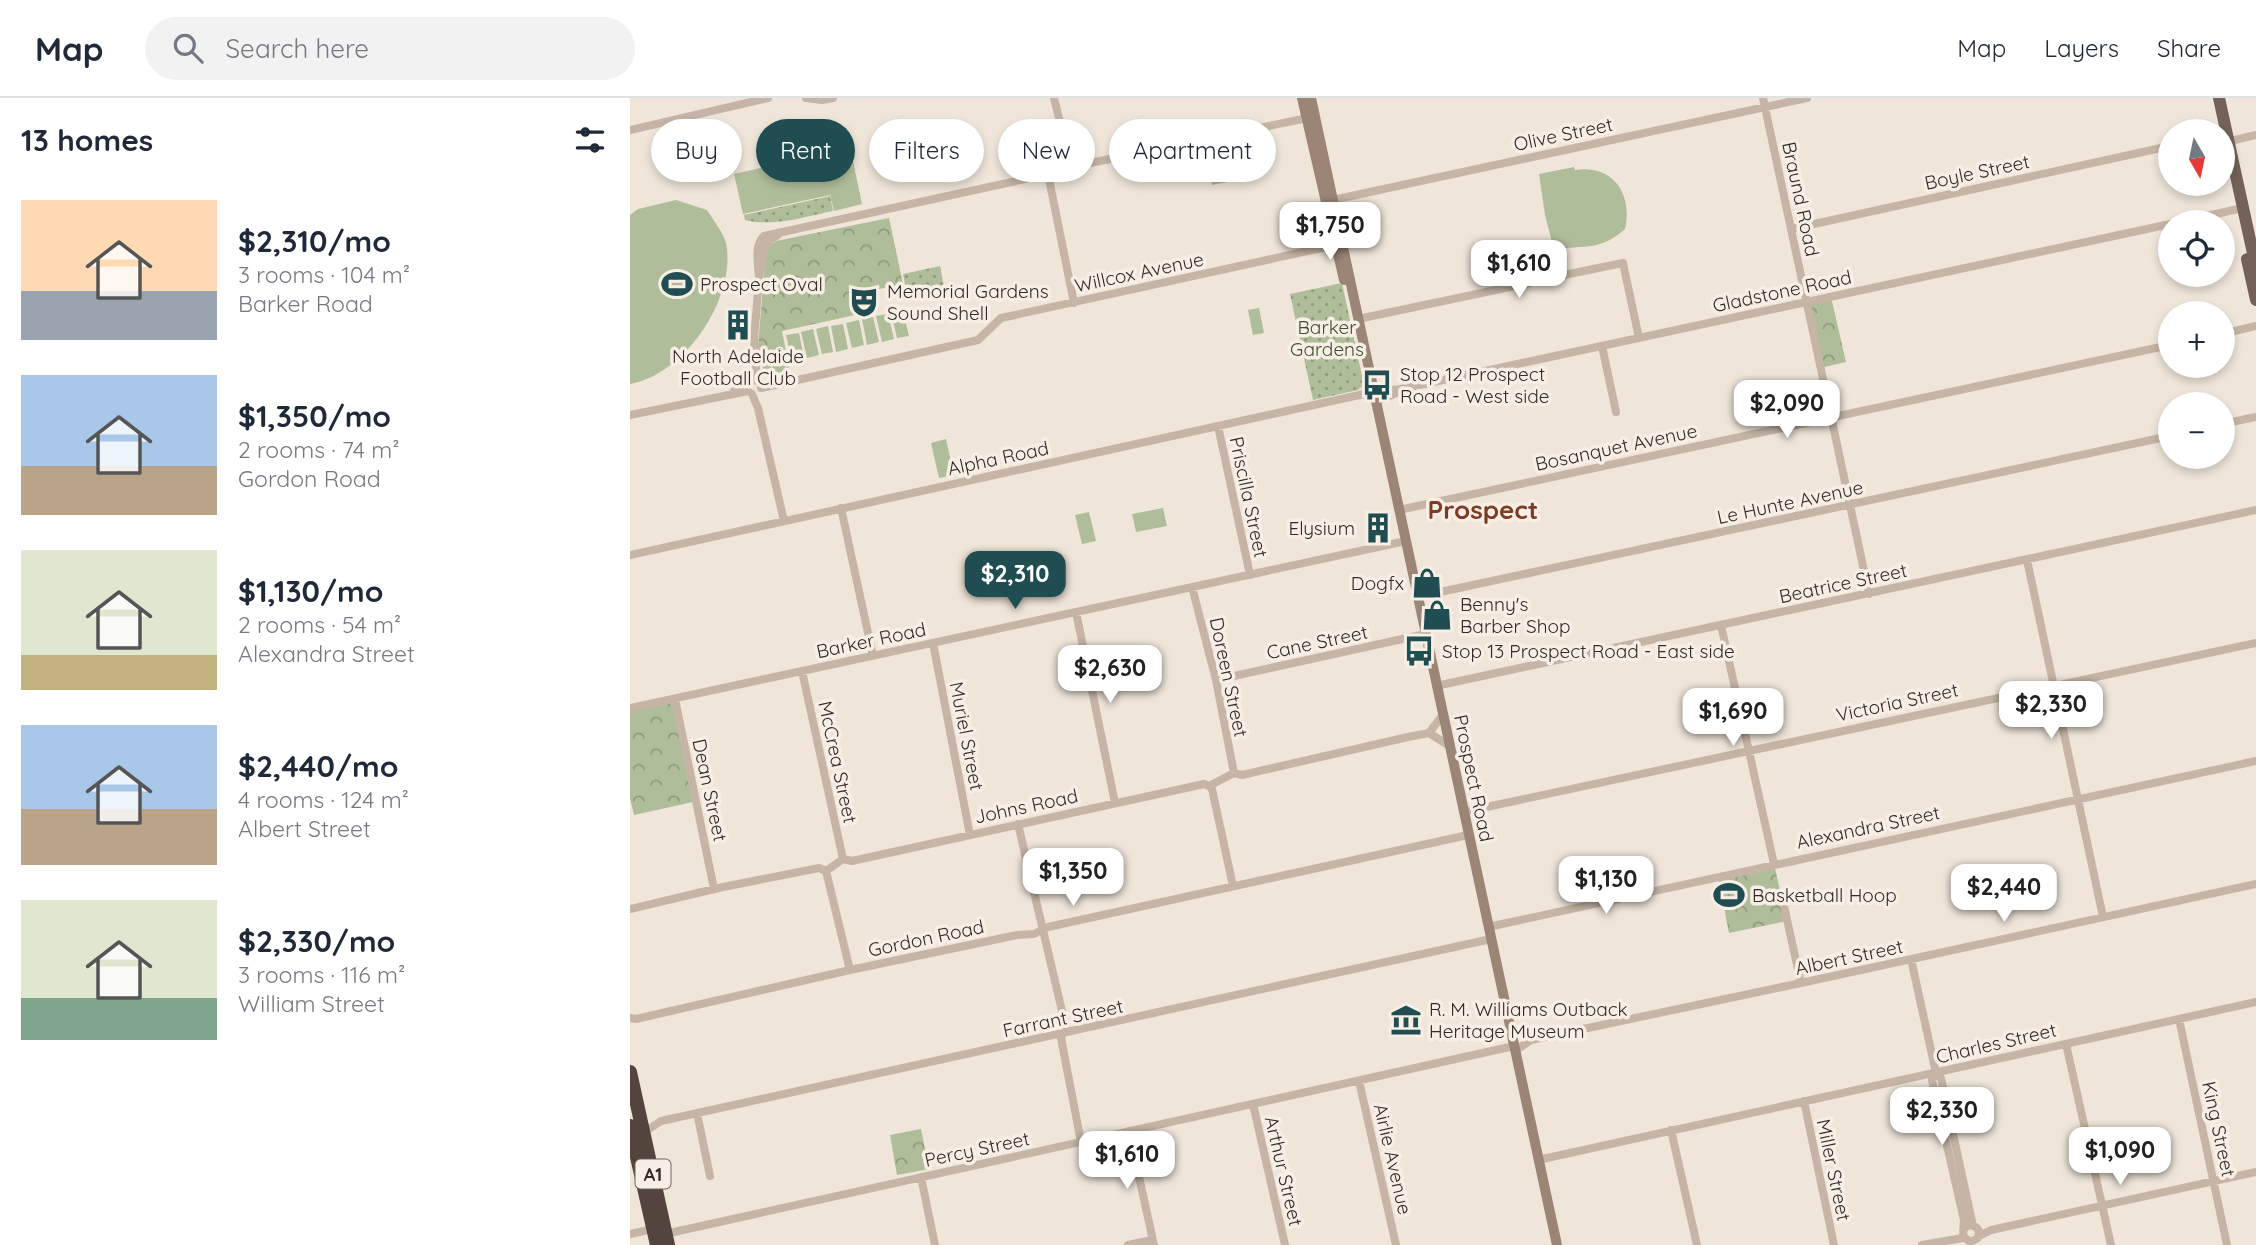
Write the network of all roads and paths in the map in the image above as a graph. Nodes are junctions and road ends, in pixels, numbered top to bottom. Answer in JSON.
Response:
{"nodes":[{"id":1,"x":768,"y":98,"type":"edge"},
{"id":2,"x":806,"y":98,"type":"edge"},
{"id":3,"x":833,"y":98,"type":"edge"},
{"id":4,"x":1054,"y":98,"type":"edge"},
{"id":5,"x":1302,"y":98,"type":"edge"},
{"id":6,"x":1311,"y":98,"type":"edge"},
{"id":7,"x":1807,"y":98,"type":"edge"},
{"id":8,"x":2211,"y":98,"type":"edge"},
{"id":9,"x":2219,"y":98,"type":"edge"},
{"id":10,"x":737,"y":101,"type":"edge"},
{"id":11,"x":1764,"y":103,"type":"edge"},
{"id":12,"x":1311,"y":118,"type":"junction"},
{"id":13,"x":1059,"y":119,"type":"edge"},
{"id":14,"x":2218,"y":119,"type":"edge"},
{"id":15,"x":2222,"y":119,"type":"edge"},
{"id":16,"x":630,"y":130,"type":"edge"},
{"id":17,"x":2256,"y":135,"type":"edge"},
{"id":18,"x":2235,"y":138,"type":"edge"},
{"id":19,"x":2158,"y":149,"type":"edge"},
{"id":20,"x":1095,"y":162,"type":"edge"},
{"id":21,"x":1012,"y":182,"type":"edge"},
{"id":22,"x":1050,"y":182,"type":"edge"},
{"id":23,"x":2235,"y":187,"type":"edge"},
{"id":24,"x":1329,"y":200,"type":"junction"},
{"id":25,"x":2240,"y":209,"type":"junction"},
{"id":26,"x":2235,"y":210,"type":"edge"},
{"id":27,"x":2158,"y":227,"type":"edge"},
{"id":28,"x":1791,"y":229,"type":"junction"},
{"id":29,"x":1339,"y":244,"type":"junction"},
{"id":30,"x":2256,"y":267,"type":"edge"},
{"id":31,"x":1559,"y":276,"type":"dead end"},
{"id":32,"x":1543,"y":280,"type":"dead end"},
{"id":33,"x":2256,"y":300,"type":"edge"},
{"id":34,"x":1806,"y":302,"type":"junction"},
{"id":35,"x":1074,"y":303,"type":"junction"},
{"id":36,"x":1358,"y":319,"type":"junction"},
{"id":37,"x":2256,"y":326,"type":"edge"},
{"id":38,"x":2235,"y":331,"type":"edge"},
{"id":39,"x":1639,"y":338,"type":"junction"},
{"id":40,"x":1602,"y":346,"type":"junction"},
{"id":41,"x":2158,"y":348,"type":"edge"},
{"id":42,"x":754,"y":387,"type":"junction"},
{"id":43,"x":1372,"y":389,"type":"junction"},
{"id":44,"x":1401,"y":389,"type":"junction"},
{"id":45,"x":1376,"y":404,"type":"junction"},
{"id":46,"x":1616,"y":412,"type":"dead end"},
{"id":47,"x":630,"y":415,"type":"edge"},
{"id":48,"x":1830,"y":416,"type":"junction"},
{"id":49,"x":2256,"y":417,"type":"edge"},
{"id":50,"x":2235,"y":422,"type":"edge"},
{"id":51,"x":1218,"y":426,"type":"junction"},
{"id":52,"x":2158,"y":439,"type":"edge"},
{"id":53,"x":1850,"y":506,"type":"junction"},
{"id":54,"x":841,"y":508,"type":"junction"},
{"id":55,"x":1399,"y":510,"type":"junction"},
{"id":56,"x":2256,"y":510,"type":"edge"},
{"id":57,"x":784,"y":521,"type":"junction"},
{"id":58,"x":1406,"y":541,"type":"junction"},
{"id":59,"x":630,"y":555,"type":"edge"},
{"id":60,"x":2027,"y":560,"type":"junction"},
{"id":61,"x":1250,"y":575,"type":"junction"},
{"id":62,"x":1192,"y":587,"type":"junction"},
{"id":63,"x":1869,"y":594,"type":"junction"},
{"id":64,"x":1417,"y":597,"type":"junction"},
{"id":65,"x":1076,"y":612,"type":"junction"},
{"id":66,"x":1721,"y":625,"type":"junction"},
{"id":67,"x":1425,"y":634,"type":"junction"},
{"id":68,"x":2256,"y":642,"type":"edge"},
{"id":69,"x":933,"y":643,"type":"junction"},
{"id":70,"x":873,"y":656,"type":"junction"},
{"id":71,"x":802,"y":671,"type":"junction"},
{"id":72,"x":1216,"y":680,"type":"junction"},
{"id":73,"x":2052,"y":684,"type":"junction"},
{"id":74,"x":1437,"y":686,"type":"junction"},
{"id":75,"x":676,"y":699,"type":"junction"},
{"id":76,"x":630,"y":708,"type":"edge"},
{"id":77,"x":1442,"y":716,"type":"junction"},
{"id":78,"x":1429,"y":733,"type":"junction"},
{"id":79,"x":1448,"y":745,"type":"junction"},
{"id":80,"x":1748,"y":749,"type":"junction"},
{"id":81,"x":2256,"y":761,"type":"edge"},
{"id":82,"x":1234,"y":773,"type":"junction"},
{"id":83,"x":1209,"y":786,"type":"junction"},
{"id":84,"x":2079,"y":798,"type":"junction"},
{"id":85,"x":1115,"y":803,"type":"junction"},
{"id":86,"x":1464,"y":812,"type":"junction"},
{"id":87,"x":1018,"y":824,"type":"junction"},
{"id":88,"x":970,"y":835,"type":"junction"},
{"id":89,"x":1468,"y":835,"type":"junction"},
{"id":90,"x":843,"y":859,"type":"junction"},
{"id":91,"x":1774,"y":864,"type":"junction"},
{"id":92,"x":826,"y":871,"type":"junction"},
{"id":93,"x":2256,"y":884,"type":"edge"},
{"id":94,"x":1233,"y":886,"type":"junction"},
{"id":95,"x":714,"y":889,"type":"junction"},
{"id":96,"x":1784,"y":906,"type":"dead end"},
{"id":97,"x":630,"y":909,"type":"edge"},
{"id":98,"x":2103,"y":917,"type":"junction"},
{"id":99,"x":1043,"y":930,"type":"junction"},
{"id":100,"x":1490,"y":933,"type":"junction"},
{"id":101,"x":1911,"y":959,"type":"junction"},
{"id":102,"x":850,"y":970,"type":"junction"},
{"id":103,"x":1801,"y":984,"type":"junction"},
{"id":104,"x":2256,"y":1002,"type":"edge"},
{"id":105,"x":2179,"y":1019,"type":"junction"},
{"id":106,"x":632,"y":1020,"type":"edge"},
{"id":107,"x":1063,"y":1033,"type":"junction"},
{"id":108,"x":1531,"y":1040,"type":"junction"},
{"id":109,"x":1514,"y":1044,"type":"junction"},
{"id":110,"x":2066,"y":1044,"type":"junction"},
{"id":111,"x":630,"y":1072,"type":"edge"},
{"id":112,"x":1936,"y":1073,"type":"junction"},
{"id":113,"x":1359,"y":1081,"type":"junction"},
{"id":114,"x":1804,"y":1101,"type":"junction"},
{"id":115,"x":1253,"y":1104,"type":"junction"},
{"id":116,"x":697,"y":1113,"type":"junction"},
{"id":117,"x":661,"y":1121,"type":"junction"},
{"id":118,"x":636,"y":1125,"type":"edge"},
{"id":119,"x":1671,"y":1130,"type":"junction"},
{"id":120,"x":1129,"y":1132,"type":"junction"},
{"id":121,"x":1081,"y":1142,"type":"junction"},
{"id":122,"x":1538,"y":1160,"type":"junction"},
{"id":123,"x":2256,"y":1172,"type":"edge"},
{"id":124,"x":710,"y":1176,"type":"dead end"},
{"id":125,"x":921,"y":1177,"type":"junction"},
{"id":126,"x":2214,"y":1181,"type":"junction"},
{"id":127,"x":2102,"y":1206,"type":"junction"},
{"id":128,"x":630,"y":1234,"type":"edge"},
{"id":129,"x":1971,"y":1236,"type":"edge"},
{"id":130,"x":660,"y":1239,"type":"edge"},
{"id":131,"x":1153,"y":1242,"type":"edge"},
{"id":132,"x":935,"y":1245,"type":"edge"},
{"id":133,"x":1128,"y":1245,"type":"edge"},
{"id":134,"x":1285,"y":1245,"type":"edge"},
{"id":135,"x":1396,"y":1245,"type":"edge"},
{"id":136,"x":1557,"y":1245,"type":"edge"},
{"id":137,"x":1697,"y":1245,"type":"edge"},
{"id":138,"x":1834,"y":1245,"type":"edge"},
{"id":139,"x":1922,"y":1245,"type":"edge"},
{"id":140,"x":2111,"y":1245,"type":"edge"},
{"id":141,"x":2227,"y":1245,"type":"edge"}],
"edges":[{"from":1,"to":10,"type":"street"},
{"from":2,"to":3,"type":"street"},
{"from":4,"to":13,"type":"street"},
{"from":5,"to":12,"type":"main road","name":"Prospect Road"},
{"from":6,"to":12,"type":"main road","name":"Prospect Road"},
{"from":7,"to":11,"type":"street","name":"Olive Street"},
{"from":8,"to":14,"type":"main road"},
{"from":9,"to":15,"type":"main road"},
{"from":10,"to":16,"type":"street"},
{"from":11,"to":24,"type":"street","name":"Olive Street"},
{"from":11,"to":28,"type":"street","name":"Braund Road"},
{"from":12,"to":20,"type":"street"},
{"from":12,"to":24,"type":"main road","name":"Prospect Road"},
{"from":17,"to":18,"type":"street"},
{"from":19,"to":28,"type":"street","name":"Boyle Street"},
{"from":21,"to":42,"type":"street"},
{"from":22,"to":35,"type":"street"},
{"from":23,"to":25,"type":"main road"},
{"from":24,"to":29,"type":"main road","name":"Prospect Road"},
{"from":25,"to":26,"type":"street"},
{"from":25,"to":30,"type":"main road"},
{"from":25,"to":33,"type":"main road"},
{"from":27,"to":34,"type":"street","name":"Gladstone Road"},
{"from":28,"to":34,"type":"street","name":"Braund Road"},
{"from":29,"to":35,"type":"street","name":"Willcox Avenue"},
{"from":29,"to":36,"type":"main road","name":"Prospect Road"},
{"from":31,"to":39,"type":"street"},
{"from":32,"to":36,"type":"street"},
{"from":34,"to":39,"type":"street","name":"Gladstone Road"},
{"from":34,"to":48,"type":"street","name":"Braund Road"},
{"from":35,"to":42,"type":"street","name":"Willcox Avenue"},
{"from":36,"to":43,"type":"main road","name":"Prospect Road"},
{"from":37,"to":38,"type":"street"},
{"from":39,"to":40,"type":"street","name":"Gladstone Road"},
{"from":40,"to":44,"type":"street","name":"Gladstone Road"},
{"from":40,"to":46,"type":"street"},
{"from":41,"to":48,"type":"street","name":"Bosanquet Avenue"},
{"from":42,"to":47,"type":"street","name":"Willcox Avenue"},
{"from":42,"to":57,"type":"street"},
{"from":43,"to":44,"type":"street","name":"Gladstone Road"},
{"from":43,"to":45,"type":"main road","name":"Prospect Road"},
{"from":43,"to":51,"type":"street","name":"Alpha Road"},
{"from":44,"to":45,"type":"street","name":"Gladstone Road"},
{"from":45,"to":55,"type":"main road","name":"Prospect Road"},
{"from":48,"to":53,"type":"street","name":"Braund Road"},
{"from":48,"to":55,"type":"street","name":"Bosanquet Avenue"},
{"from":49,"to":50,"type":"street"},
{"from":51,"to":54,"type":"street","name":"Alpha Road"},
{"from":51,"to":61,"type":"street","name":"Priscilla Street"},
{"from":52,"to":53,"type":"street","name":"Le Hunte Avenue"},
{"from":53,"to":63,"type":"street","name":"Braund Road"},
{"from":53,"to":64,"type":"street","name":"Le Hunte Avenue"},
{"from":54,"to":57,"type":"street","name":"Alpha Road"},
{"from":54,"to":70,"type":"street"},
{"from":55,"to":58,"type":"main road","name":"Prospect Road"},
{"from":56,"to":60,"type":"street","name":"Beatrice Street"},
{"from":57,"to":59,"type":"street","name":"Alpha Road"},
{"from":58,"to":61,"type":"street","name":"Barker Road"},
{"from":58,"to":64,"type":"main road","name":"Prospect Road"},
{"from":60,"to":63,"type":"street","name":"Beatrice Street"},
{"from":60,"to":73,"type":"street"},
{"from":61,"to":62,"type":"street","name":"Barker Road"},
{"from":62,"to":65,"type":"street","name":"Barker Road"},
{"from":62,"to":72,"type":"street","name":"Doreen Street"},
{"from":63,"to":66,"type":"street","name":"Beatrice Street"},
{"from":64,"to":67,"type":"main road","name":"Prospect Road"},
{"from":65,"to":69,"type":"street","name":"Barker Road"},
{"from":65,"to":85,"type":"street"},
{"from":66,"to":74,"type":"street","name":"Beatrice Street"},
{"from":66,"to":80,"type":"street"},
{"from":67,"to":72,"type":"street","name":"Cane Street"},
{"from":67,"to":74,"type":"main road","name":"Prospect Road"},
{"from":68,"to":73,"type":"street","name":"Victoria Street"},
{"from":69,"to":70,"type":"street","name":"Barker Road"},
{"from":69,"to":88,"type":"street","name":"Muriel Street"},
{"from":70,"to":71,"type":"street","name":"Barker Road"},
{"from":71,"to":75,"type":"street","name":"Barker Road"},
{"from":71,"to":90,"type":"street","name":"McCrea Street"},
{"from":72,"to":82,"type":"street","name":"Doreen Street"},
{"from":73,"to":80,"type":"street","name":"Victoria Street"},
{"from":73,"to":84,"type":"street"},
{"from":74,"to":77,"type":"main road","name":"Prospect Road"},
{"from":75,"to":76,"type":"street","name":"Barker Road"},
{"from":75,"to":95,"type":"street","name":"Dean Street"},
{"from":77,"to":78,"type":"street"},
{"from":77,"to":79,"type":"main road","name":"Prospect Road"},
{"from":78,"to":79,"type":"street"},
{"from":78,"to":82,"type":"street","name":"Johns Road"},
{"from":79,"to":86,"type":"main road","name":"Prospect Road"},
{"from":80,"to":86,"type":"street","name":"Victoria Street"},
{"from":80,"to":91,"type":"street"},
{"from":81,"to":84,"type":"street","name":"Alexandra Street"},
{"from":82,"to":83,"type":"street","name":"Johns Road"},
{"from":83,"to":85,"type":"street","name":"Johns Road"},
{"from":83,"to":94,"type":"street"},
{"from":84,"to":91,"type":"street","name":"Alexandra Street"},
{"from":84,"to":98,"type":"street"},
{"from":85,"to":87,"type":"street","name":"Johns Road"},
{"from":86,"to":89,"type":"main road","name":"Prospect Road"},
{"from":87,"to":88,"type":"street","name":"Johns Road"},
{"from":87,"to":99,"type":"street"},
{"from":88,"to":90,"type":"street","name":"Johns Road"},
{"from":89,"to":94,"type":"street","name":"Gordon Road"},
{"from":89,"to":100,"type":"main road","name":"Prospect Road"},
{"from":90,"to":92,"type":"street","name":"Johns Road"},
{"from":91,"to":100,"type":"street","name":"Alexandra Street"},
{"from":92,"to":95,"type":"street"},
{"from":92,"to":102,"type":"street"},
{"from":93,"to":98,"type":"street","name":"Albert Street"},
{"from":94,"to":99,"type":"street","name":"Gordon Road"},
{"from":95,"to":97,"type":"street"},
{"from":96,"to":103,"type":"street"},
{"from":98,"to":101,"type":"street","name":"Albert Street"},
{"from":99,"to":102,"type":"street","name":"Gordon Road"},
{"from":99,"to":107,"type":"street"},
{"from":100,"to":107,"type":"street","name":"Farrant Street"},
{"from":100,"to":109,"type":"main road","name":"Prospect Road"},
{"from":101,"to":103,"type":"street","name":"Albert Street"},
{"from":101,"to":112,"type":"street"},
{"from":102,"to":106,"type":"street","name":"Gordon Road"},
{"from":103,"to":108,"type":"street","name":"Albert Street"},
{"from":104,"to":105,"type":"street","name":"Charles Street"},
{"from":105,"to":110,"type":"street","name":"Charles Street"},
{"from":105,"to":126,"type":"street","name":"King Street"},
{"from":107,"to":116,"type":"street","name":"Farrant Street"},
{"from":107,"to":121,"type":"street"},
{"from":108,"to":109,"type":"street","name":"Albert Street"},
{"from":108,"to":109,"type":"street","name":"Albert Street"},
{"from":109,"to":113,"type":"street","name":"Percy Street"},
{"from":109,"to":122,"type":"main road","name":"Prospect Road"},
{"from":110,"to":112,"type":"street","name":"Charles Street"},
{"from":110,"to":127,"type":"street"},
{"from":111,"to":118,"type":"highway","number":"A1"},
{"from":112,"to":114,"type":"street","name":"Charles Street"},
{"from":112,"to":129,"type":"street"},
{"from":113,"to":115,"type":"street","name":"Percy Street"},
{"from":113,"to":135,"type":"street","name":"Airlie Avenue"},
{"from":114,"to":119,"type":"street","name":"Charles Street"},
{"from":114,"to":138,"type":"street","name":"Miller Street"},
{"from":115,"to":120,"type":"street","name":"Percy Street"},
{"from":115,"to":134,"type":"street","name":"Arthur Street"},
{"from":116,"to":117,"type":"street","name":"Farrant Street"},
{"from":116,"to":124,"type":"street"},
{"from":117,"to":118,"type":"street","name":"Farrant Street"},
{"from":117,"to":118,"type":"street"},
{"from":118,"to":130,"type":"highway","number":"A1"},
{"from":118,"to":130,"type":"highway","number":"A1"},
{"from":119,"to":122,"type":"street","name":"Charles Street"},
{"from":119,"to":137,"type":"street"},
{"from":120,"to":121,"type":"street","name":"Percy Street"},
{"from":120,"to":131,"type":"street"},
{"from":121,"to":125,"type":"street","name":"Percy Street"},
{"from":122,"to":136,"type":"main road","name":"Prospect Road"},
{"from":123,"to":126,"type":"street"},
{"from":125,"to":130,"type":"street","name":"Percy Street"},
{"from":125,"to":132,"type":"street"},
{"from":126,"to":127,"type":"street"},
{"from":126,"to":141,"type":"street","name":"King Street"},
{"from":127,"to":129,"type":"street"},
{"from":127,"to":140,"type":"street"},
{"from":128,"to":130,"type":"street","name":"Percy Street"},
{"from":129,"to":139,"type":"street"},
{"from":131,"to":133,"type":"street"}]}
